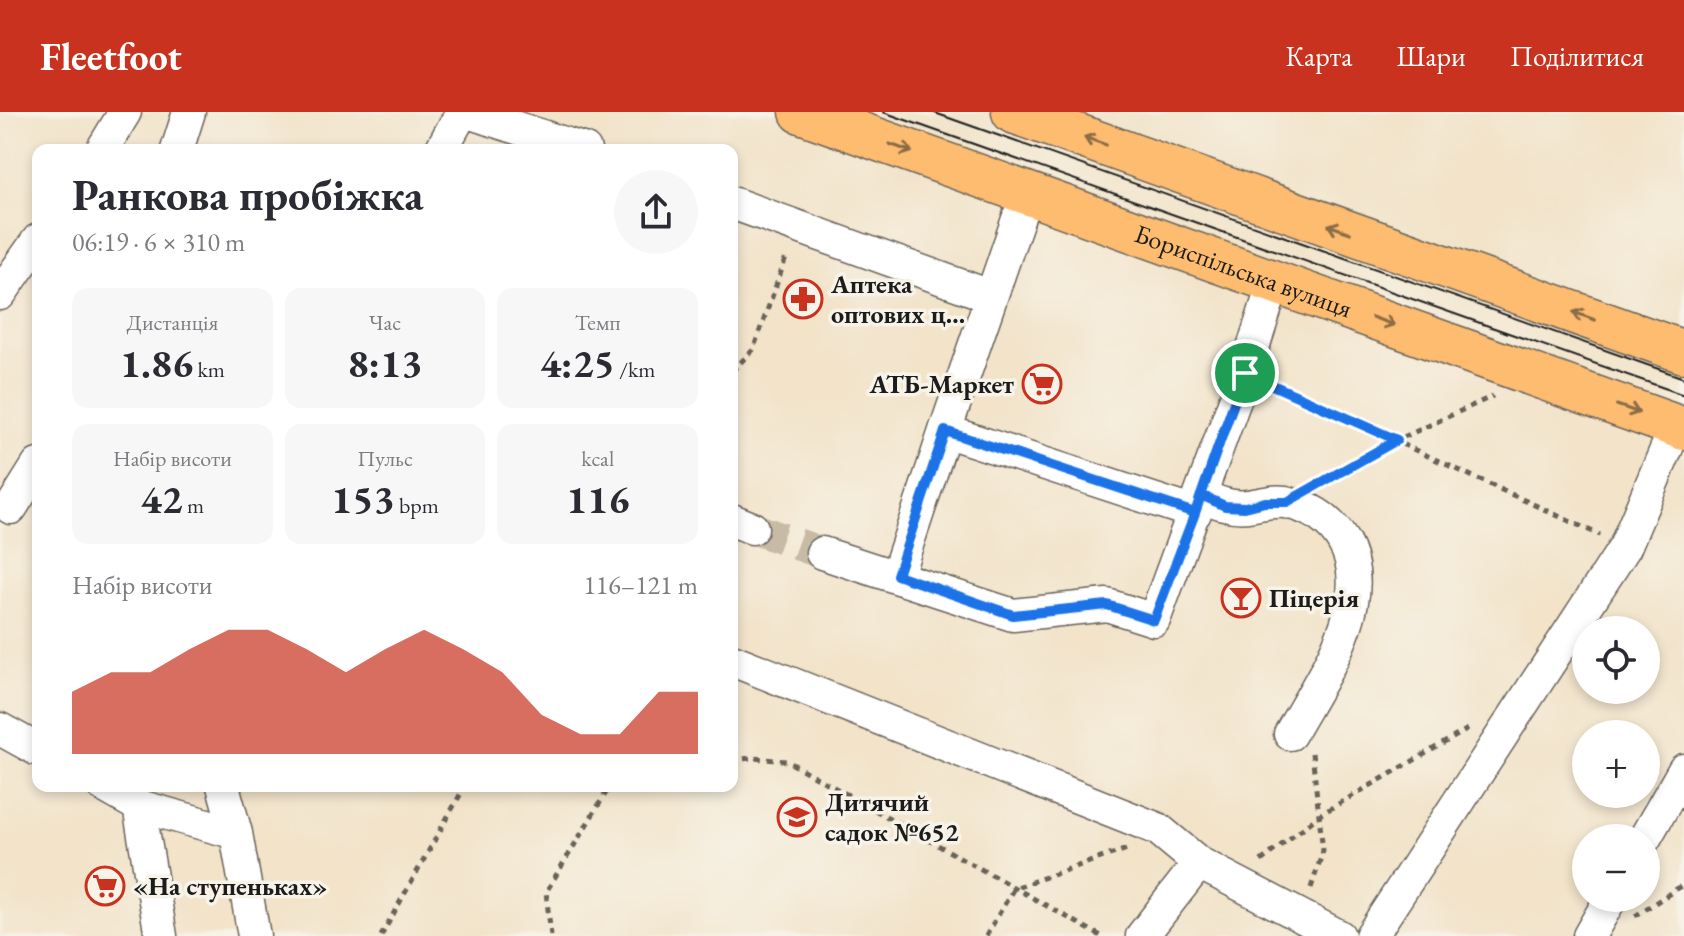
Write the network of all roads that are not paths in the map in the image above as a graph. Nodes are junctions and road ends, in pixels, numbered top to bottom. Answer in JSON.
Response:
{"nodes":[{"id":1,"x":125,"y":112,"type":"edge"},
{"id":2,"x":462,"y":112,"type":"edge"},
{"id":3,"x":468,"y":112,"type":"edge"},
{"id":4,"x":801,"y":112,"type":"edge"},
{"id":5,"x":1013,"y":112,"type":"edge"},
{"id":6,"x":185,"y":113,"type":"edge"},
{"id":7,"x":106,"y":144,"type":"edge"},
{"id":8,"x":178,"y":144,"type":"edge"},
{"id":9,"x":444,"y":144,"type":"edge"},
{"id":10,"x":567,"y":144,"type":"edge"},
{"id":11,"x":1027,"y":193,"type":"junction"},
{"id":12,"x":738,"y":205,"type":"edge"},
{"id":13,"x":32,"y":249,"type":"edge"},
{"id":14,"x":1274,"y":282,"type":"junction"},
{"id":15,"x":0,"y":294,"type":"edge"},
{"id":16,"x":990,"y":296,"type":"junction"},
{"id":17,"x":1684,"y":352,"type":"edge"},
{"id":18,"x":1680,"y":427,"type":"edge"},
{"id":19,"x":945,"y":431,"type":"junction"},
{"id":20,"x":32,"y":475,"type":"edge"},
{"id":21,"x":1198,"y":504,"type":"junction"},
{"id":22,"x":11,"y":508,"type":"dead end"},
{"id":23,"x":822,"y":553,"type":"tunnel mouth"},
{"id":24,"x":897,"y":575,"type":"junction"},
{"id":25,"x":738,"y":662,"type":"edge"},
{"id":26,"x":1294,"y":728,"type":"road end"},
{"id":27,"x":0,"y":729,"type":"edge"},
{"id":28,"x":32,"y":747,"type":"edge"},
{"id":29,"x":1684,"y":770,"type":"edge"},
{"id":30,"x":114,"y":792,"type":"edge"},
{"id":31,"x":225,"y":792,"type":"edge"},
{"id":32,"x":139,"y":806,"type":"junction"},
{"id":33,"x":1653,"y":824,"type":"edge"},
{"id":34,"x":236,"y":833,"type":"junction"},
{"id":35,"x":1199,"y":863,"type":"junction"},
{"id":36,"x":1617,"y":912,"type":"edge"},
{"id":37,"x":161,"y":936,"type":"edge"},
{"id":38,"x":254,"y":936,"type":"edge"},
{"id":39,"x":1142,"y":936,"type":"edge"},
{"id":40,"x":1339,"y":936,"type":"edge"},
{"id":41,"x":1371,"y":936,"type":"edge"},
{"id":42,"x":1589,"y":936,"type":"edge"}],
"edges":[{"from":1,"to":7,"type":"street"},
{"from":2,"to":9,"type":"street"},
{"from":3,"to":10,"type":"street"},
{"from":4,"to":11,"type":"main road","name":"Бориспільська вулиця","one_way":true},
{"from":17,"to":5,"type":"main road","one_way":true},
{"from":6,"to":8,"type":"street"},
{"from":11,"to":14,"type":"main road","name":"Бориспільська вулиця"},
{"from":11,"to":16,"type":"street"},
{"from":12,"to":16,"type":"street"},
{"from":13,"to":15,"type":"street"},
{"from":14,"to":18,"type":"main road","name":"Бориспільська вулиця","one_way":true},
{"from":14,"to":21,"type":"street"},
{"from":16,"to":19,"type":"street"},
{"from":18,"to":41,"type":"street"},
{"from":19,"to":21,"type":"street"},
{"from":19,"to":24,"type":"street"},
{"from":20,"to":22,"type":"street"},
{"from":21,"to":24,"type":"street"},
{"from":21,"to":26,"type":"street"},
{"from":23,"to":24,"type":"street"},
{"from":25,"to":35,"type":"street"},
{"from":27,"to":28,"type":"street"},
{"from":29,"to":33,"type":"street"},
{"from":30,"to":32,"type":"street"},
{"from":31,"to":34,"type":"street"},
{"from":32,"to":34,"type":"street"},
{"from":32,"to":37,"type":"street"},
{"from":34,"to":38,"type":"street"},
{"from":35,"to":39,"type":"street"},
{"from":35,"to":40,"type":"street"},
{"from":36,"to":42,"type":"street"}]}
